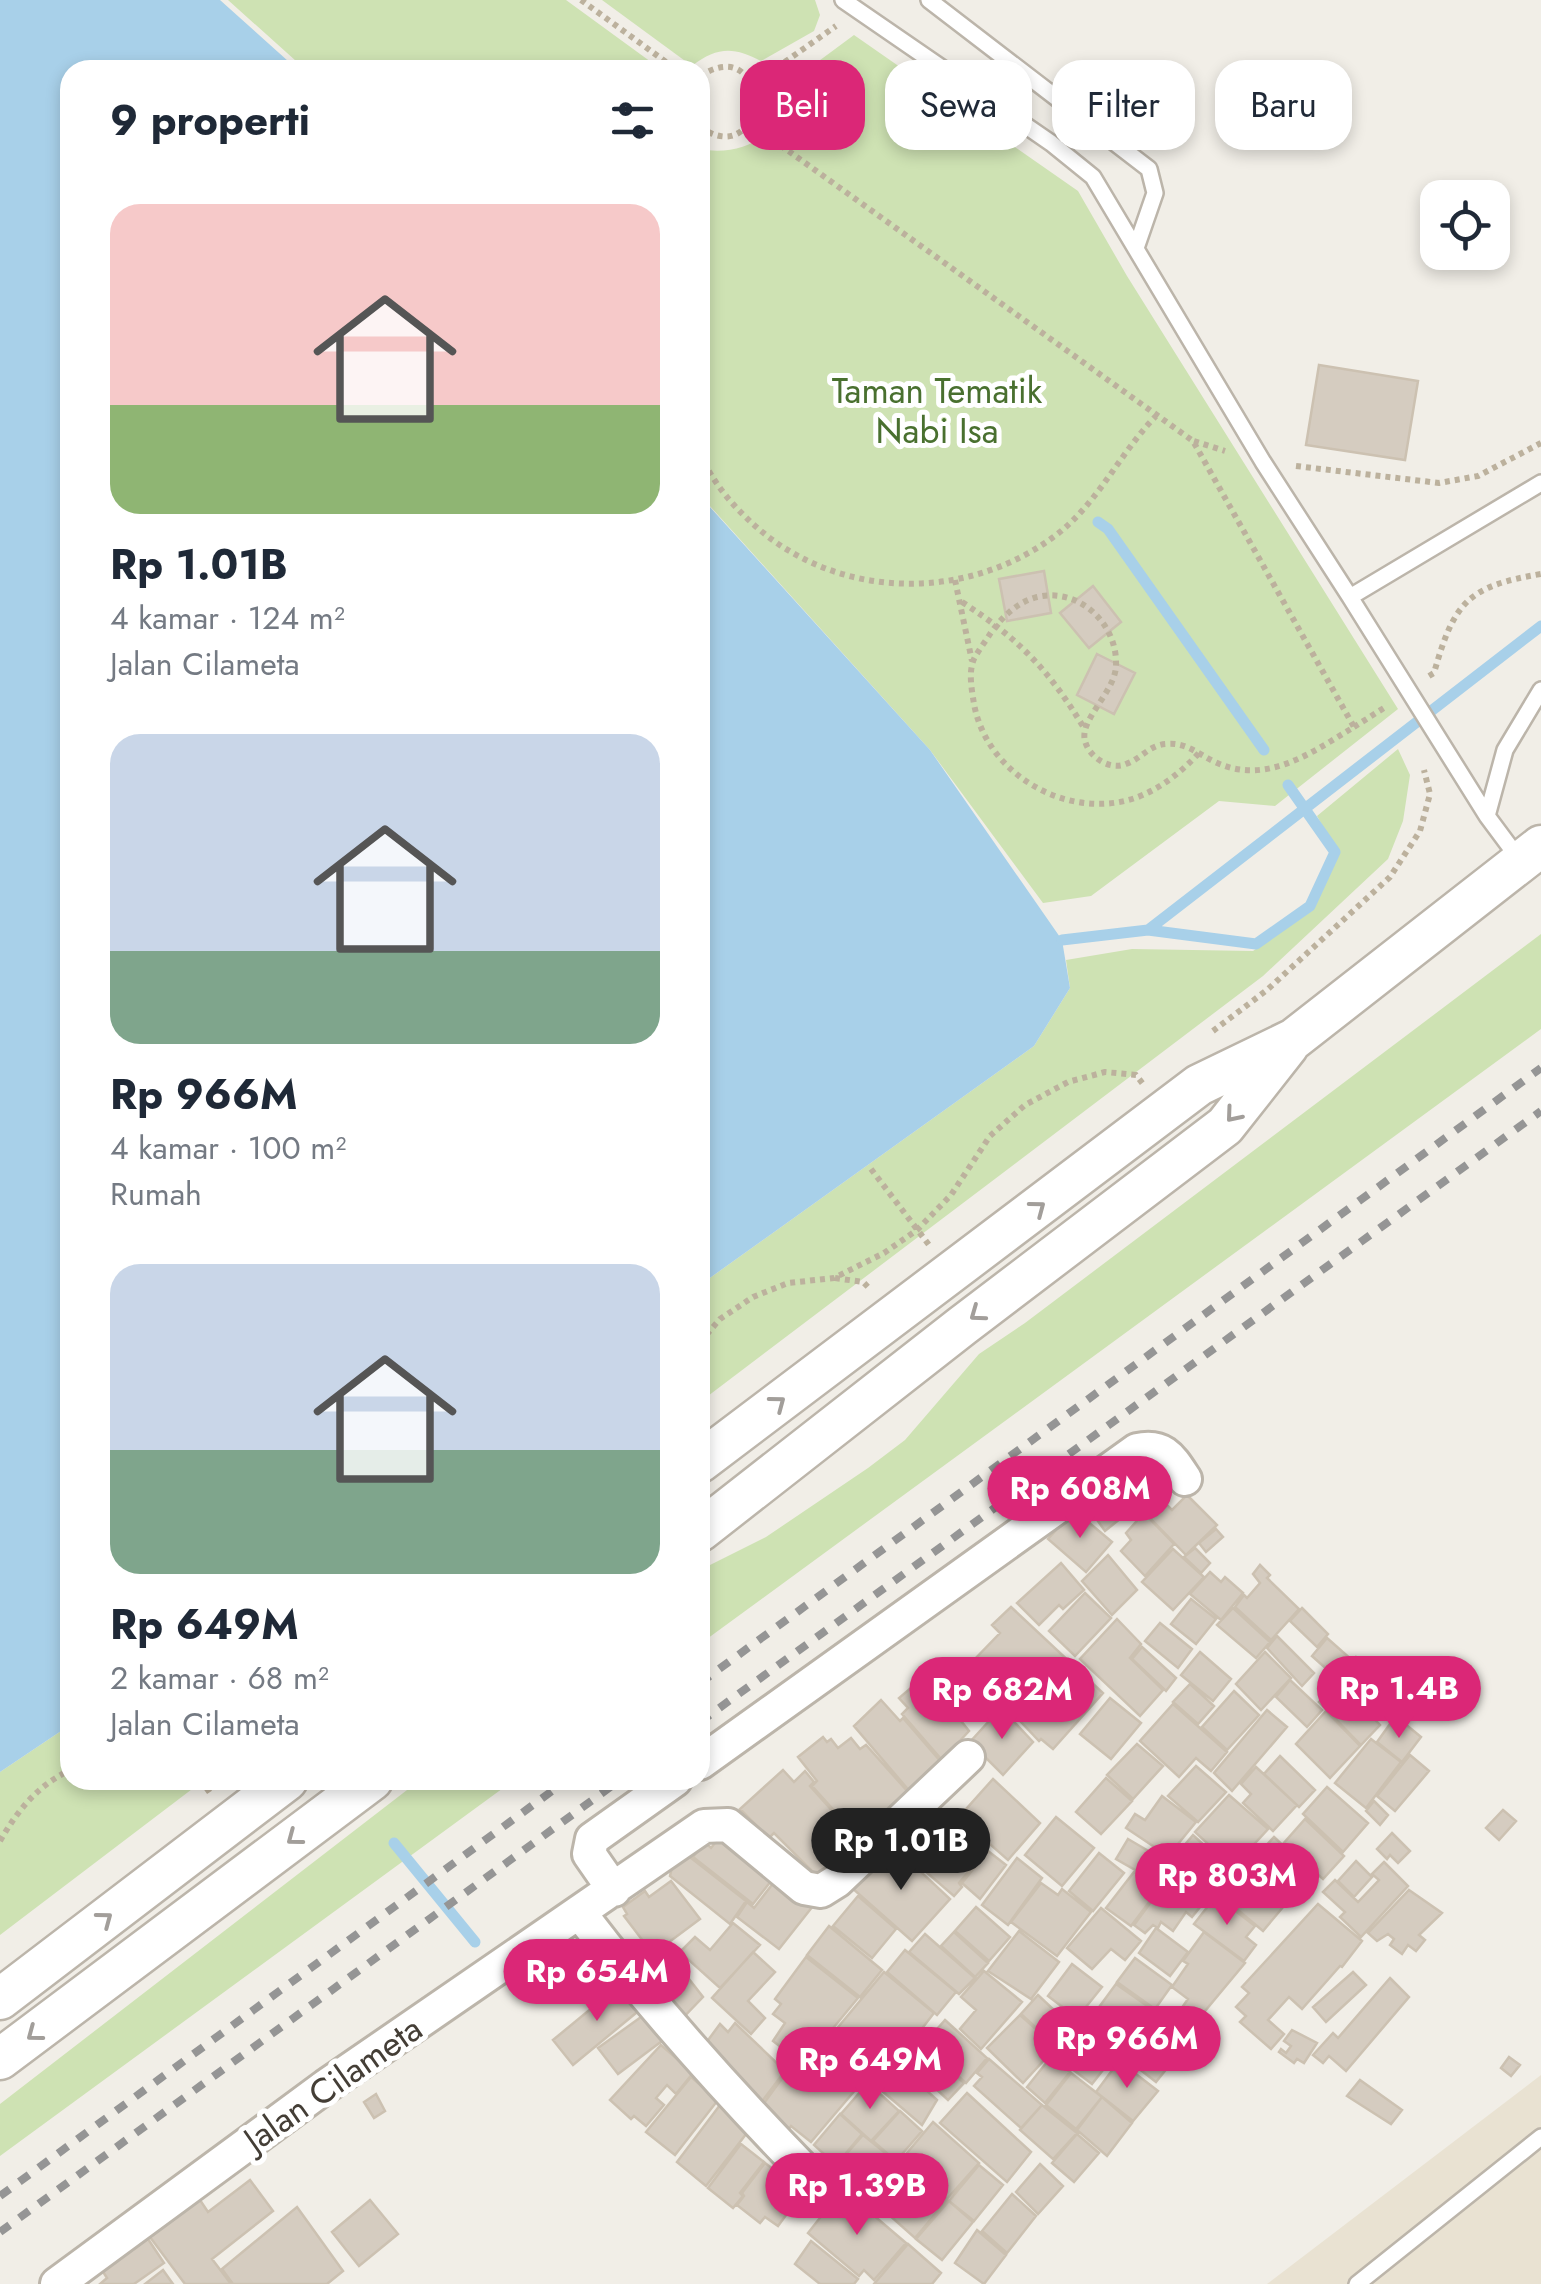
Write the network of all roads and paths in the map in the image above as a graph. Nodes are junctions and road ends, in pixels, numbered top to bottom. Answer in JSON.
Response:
{"nodes":[{"id":1,"x":580,"y":0,"type":"edge"},
{"id":2,"x":843,"y":0,"type":"edge"},
{"id":3,"x":871,"y":0,"type":"edge"},
{"id":4,"x":929,"y":0,"type":"edge"},
{"id":5,"x":857,"y":10,"type":"junction"},
{"id":6,"x":663,"y":60,"type":"edge"},
{"id":7,"x":787,"y":60,"type":"edge"},
{"id":8,"x":710,"y":70,"type":"edge"},
{"id":9,"x":740,"y":75,"type":"edge"},
{"id":10,"x":740,"y":129,"type":"edge"},
{"id":11,"x":710,"y":133,"type":"edge"},
{"id":12,"x":787,"y":150,"type":"edge"},
{"id":13,"x":1136,"y":248,"type":"junction"},
{"id":14,"x":1156,"y":416,"type":"junction"},
{"id":15,"x":1193,"y":441,"type":"junction"},
{"id":16,"x":1541,"y":443,"type":"edge"},
{"id":17,"x":1263,"y":462,"type":"junction"},
{"id":18,"x":710,"y":473,"type":"edge"},
{"id":19,"x":1541,"y":483,"type":"edge"},
{"id":20,"x":1541,"y":574,"type":"edge"},
{"id":21,"x":955,"y":580,"type":"junction"},
{"id":22,"x":1350,"y":597,"type":"junction"},
{"id":23,"x":962,"y":602,"type":"junction"},
{"id":24,"x":996,"y":624,"type":"junction"},
{"id":25,"x":972,"y":662,"type":"junction"},
{"id":26,"x":1541,"y":690,"type":"edge"},
{"id":27,"x":1412,"y":695,"type":"junction"},
{"id":28,"x":1354,"y":727,"type":"junction"},
{"id":29,"x":1084,"y":730,"type":"junction"},
{"id":30,"x":1199,"y":753,"type":"junction"},
{"id":31,"x":1487,"y":816,"type":"junction"},
{"id":32,"x":1531,"y":854,"type":"edge"},
{"id":33,"x":1294,"y":1039,"type":"junction"},
{"id":34,"x":1164,"y":1113,"type":"junction"},
{"id":35,"x":871,"y":1169,"type":"dead end"},
{"id":36,"x":917,"y":1230,"type":"junction"},
{"id":37,"x":950,"y":1274,"type":"junction"},
{"id":38,"x":710,"y":1330,"type":"edge"},
{"id":39,"x":710,"y":1454,"type":"edge"},
{"id":40,"x":1185,"y":1479,"type":"dead end"},
{"id":41,"x":710,"y":1523,"type":"edge"},
{"id":42,"x":710,"y":1756,"type":"edge"},
{"id":43,"x":968,"y":1756,"type":"dead end"},
{"id":44,"x":60,"y":1775,"type":"edge"},
{"id":45,"x":274,"y":1790,"type":"edge"},
{"id":46,"x":359,"y":1790,"type":"edge"},
{"id":47,"x":661,"y":1790,"type":"edge"},
{"id":48,"x":0,"y":1841,"type":"edge"},
{"id":49,"x":614,"y":1890,"type":"junction"},
{"id":50,"x":578,"y":1912,"type":"junction"},
{"id":51,"x":0,"y":1999,"type":"edge"},
{"id":52,"x":0,"y":2060,"type":"edge"},
{"id":53,"x":1541,"y":2137,"type":"edge"},
{"id":54,"x":810,"y":2176,"type":"dead end"},
{"id":55,"x":57,"y":2284,"type":"edge"},
{"id":56,"x":1357,"y":2284,"type":"edge"}],
"edges":[{"from":1,"to":6,"type":"path"},
{"from":2,"to":5,"type":"lane"},
{"from":3,"to":5,"type":"lane"},
{"from":4,"to":13,"type":"lane"},
{"from":5,"to":7,"type":"path"},
{"from":5,"to":13,"type":"lane"},
{"from":8,"to":9,"type":"path"},
{"from":10,"to":11,"type":"path"},
{"from":12,"to":14,"type":"path"},
{"from":13,"to":17,"type":"lane"},
{"from":14,"to":15,"type":"path"},
{"from":14,"to":21,"type":"path"},
{"from":15,"to":17,"type":"path"},
{"from":15,"to":28,"type":"path"},
{"from":16,"to":17,"type":"path"},
{"from":17,"to":22,"type":"lane"},
{"from":18,"to":21,"type":"path"},
{"from":19,"to":22,"type":"lane"},
{"from":20,"to":27,"type":"path"},
{"from":21,"to":23,"type":"path"},
{"from":22,"to":27,"type":"lane"},
{"from":23,"to":24,"type":"path"},
{"from":23,"to":25,"type":"path"},
{"from":24,"to":25,"type":"path"},
{"from":24,"to":29,"type":"path"},
{"from":24,"to":29,"type":"path"},
{"from":25,"to":30,"type":"path"},
{"from":26,"to":31,"type":"lane"},
{"from":27,"to":28,"type":"path"},
{"from":27,"to":31,"type":"lane"},
{"from":28,"to":30,"type":"path"},
{"from":29,"to":30,"type":"path"},
{"from":31,"to":32,"type":"lane"},
{"from":32,"to":33,"type":"street"},
{"from":33,"to":34,"type":"street"},
{"from":33,"to":41,"type":"street","one_way":true},
{"from":34,"to":36,"type":"path"},
{"from":37,"to":34,"type":"street","one_way":true},
{"from":35,"to":36,"type":"path"},
{"from":36,"to":37,"type":"path"},
{"from":36,"to":38,"type":"path"},
{"from":39,"to":37,"type":"street","one_way":true},
{"from":40,"to":42,"type":"street"},
{"from":43,"to":49,"type":"street","name":"Jalan Cilameta"},
{"from":44,"to":48,"type":"path"},
{"from":51,"to":45,"type":"street","one_way":true},
{"from":46,"to":52,"type":"street","one_way":true},
{"from":47,"to":49,"type":"street"},
{"from":49,"to":50,"type":"street","name":"Jalan Cilameta"},
{"from":50,"to":54,"type":"street"},
{"from":50,"to":55,"type":"street","name":"Jalan Cilameta"},
{"from":53,"to":56,"type":"lane"}]}
